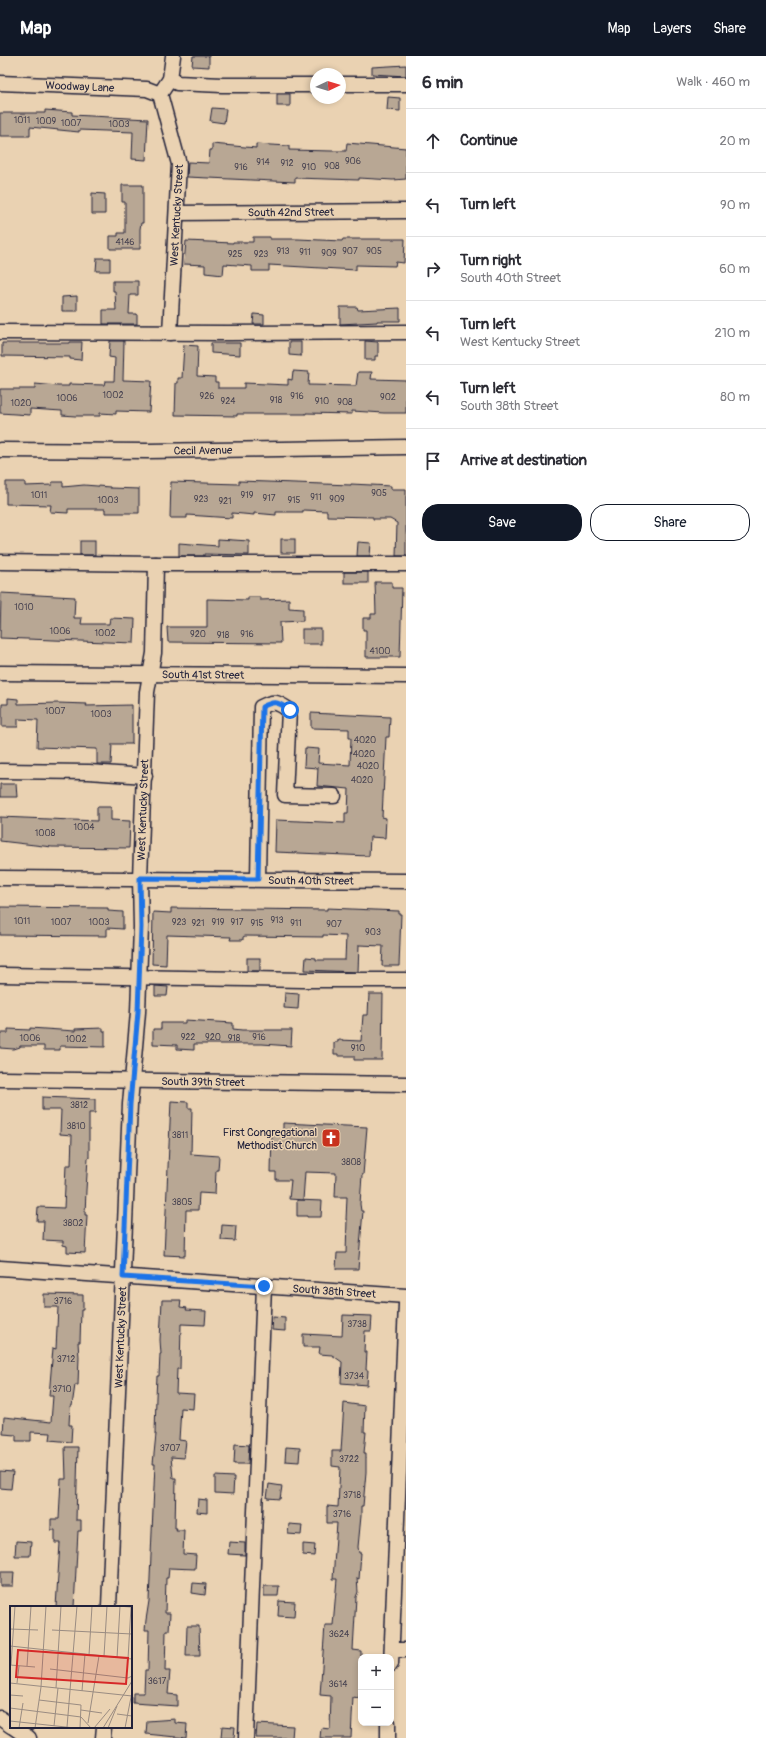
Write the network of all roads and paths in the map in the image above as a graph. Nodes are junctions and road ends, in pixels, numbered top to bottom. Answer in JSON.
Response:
{"nodes":[{"id":1,"x":173,"y":56,"type":"edge"},
{"id":2,"x":170,"y":79,"type":"junction"},
{"id":3,"x":0,"y":83,"type":"edge"},
{"id":4,"x":346,"y":84,"type":"edge"},
{"id":5,"x":406,"y":84,"type":"edge"},
{"id":6,"x":310,"y":85,"type":"edge"},
{"id":7,"x":160,"y":94,"type":"junction"},
{"id":8,"x":406,"y":211,"type":"edge"},
{"id":9,"x":176,"y":213,"type":"junction"},
{"id":10,"x":0,"y":332,"type":"edge"},
{"id":11,"x":406,"y":332,"type":"edge"},
{"id":12,"x":170,"y":333,"type":"junction"},
{"id":13,"x":406,"y":447,"type":"edge"},
{"id":14,"x":0,"y":450,"type":"edge"},
{"id":15,"x":0,"y":562,"type":"edge"},
{"id":16,"x":156,"y":564,"type":"junction"},
{"id":17,"x":406,"y":564,"type":"edge"},
{"id":18,"x":0,"y":673,"type":"edge"},
{"id":19,"x":150,"y":674,"type":"junction"},
{"id":20,"x":406,"y":676,"type":"edge"},
{"id":21,"x":0,"y":771,"type":"edge"},
{"id":22,"x":145,"y":776,"type":"junction"},
{"id":23,"x":334,"y":796,"type":"dead end"},
{"id":24,"x":0,"y":878,"type":"edge"},
{"id":25,"x":140,"y":878,"type":"junction"},
{"id":26,"x":258,"y":879,"type":"junction"},
{"id":27,"x":406,"y":881,"type":"edge"},
{"id":28,"x":0,"y":974,"type":"edge"},
{"id":29,"x":139,"y":976,"type":"junction"},
{"id":30,"x":406,"y":980,"type":"edge"},
{"id":31,"x":0,"y":1079,"type":"edge"},
{"id":32,"x":132,"y":1081,"type":"junction"},
{"id":33,"x":406,"y":1084,"type":"edge"},
{"id":34,"x":0,"y":1268,"type":"edge"},
{"id":35,"x":123,"y":1277,"type":"junction"},
{"id":36,"x":264,"y":1286,"type":"junction"},
{"id":37,"x":406,"y":1296,"type":"edge"},
{"id":38,"x":406,"y":1304,"type":"edge"},
{"id":39,"x":405,"y":1374,"type":"edge"},
{"id":40,"x":402,"y":1473,"type":"edge"},
{"id":41,"x":401,"y":1565,"type":"edge"},
{"id":42,"x":109,"y":1606,"type":"edge"},
{"id":43,"x":406,"y":1650,"type":"edge"},
{"id":44,"x":391,"y":1654,"type":"edge"},
{"id":45,"x":394,"y":1656,"type":"edge"},
{"id":46,"x":0,"y":1718,"type":"edge"},
{"id":47,"x":10,"y":1725,"type":"edge"},
{"id":48,"x":388,"y":1726,"type":"edge"},
{"id":49,"x":15,"y":1728,"type":"edge"},
{"id":50,"x":104,"y":1728,"type":"edge"},
{"id":51,"x":29,"y":1738,"type":"edge"},
{"id":52,"x":103,"y":1738,"type":"edge"},
{"id":53,"x":246,"y":1738,"type":"edge"},
{"id":54,"x":388,"y":1738,"type":"edge"}],
"edges":[{"from":1,"to":2,"type":"street"},
{"from":2,"to":6,"type":"street"},
{"from":2,"to":7,"type":"street"},
{"from":3,"to":7,"type":"street","name":"Woodway Lane"},
{"from":4,"to":5,"type":"street"},
{"from":7,"to":9,"type":"street","name":"West Kentucky Street"},
{"from":8,"to":9,"type":"street","name":"South 42nd Street"},
{"from":9,"to":12,"type":"street","name":"West Kentucky Street"},
{"from":10,"to":12,"type":"street"},
{"from":11,"to":12,"type":"street"},
{"from":13,"to":14,"type":"street","name":"Cecil Avenue"},
{"from":15,"to":16,"type":"street"},
{"from":16,"to":17,"type":"street"},
{"from":16,"to":19,"type":"street","name":"West Kentucky Street"},
{"from":18,"to":19,"type":"street","name":"South 41st Street"},
{"from":19,"to":20,"type":"street","name":"South 41st Street"},
{"from":19,"to":22,"type":"street","name":"West Kentucky Street"},
{"from":21,"to":22,"type":"street"},
{"from":22,"to":25,"type":"street","name":"West Kentucky Street"},
{"from":23,"to":26,"type":"street"},
{"from":24,"to":25,"type":"street","name":"South 40th Street"},
{"from":25,"to":26,"type":"street","name":"South 40th Street"},
{"from":25,"to":29,"type":"street","name":"West Kentucky Street"},
{"from":26,"to":27,"type":"street","name":"South 40th Street"},
{"from":28,"to":29,"type":"street"},
{"from":29,"to":30,"type":"street"},
{"from":29,"to":32,"type":"street","name":"West Kentucky Street"},
{"from":31,"to":32,"type":"street","name":"South 39th Street"},
{"from":32,"to":33,"type":"street","name":"South 39th Street"},
{"from":32,"to":35,"type":"street","name":"West Kentucky Street"},
{"from":34,"to":35,"type":"street","name":"South 38th Street"},
{"from":35,"to":36,"type":"street","name":"South 38th Street"},
{"from":35,"to":42,"type":"street","name":"West Kentucky Street"},
{"from":36,"to":37,"type":"street","name":"South 38th Street"},
{"from":36,"to":53,"type":"street"},
{"from":38,"to":39,"type":"street"},
{"from":39,"to":40,"type":"street"},
{"from":40,"to":41,"type":"street"},
{"from":41,"to":44,"type":"street"},
{"from":43,"to":45,"type":"street"},
{"from":46,"to":47,"type":"street"},
{"from":48,"to":54,"type":"street"},
{"from":49,"to":51,"type":"street"},
{"from":50,"to":52,"type":"street"}]}
